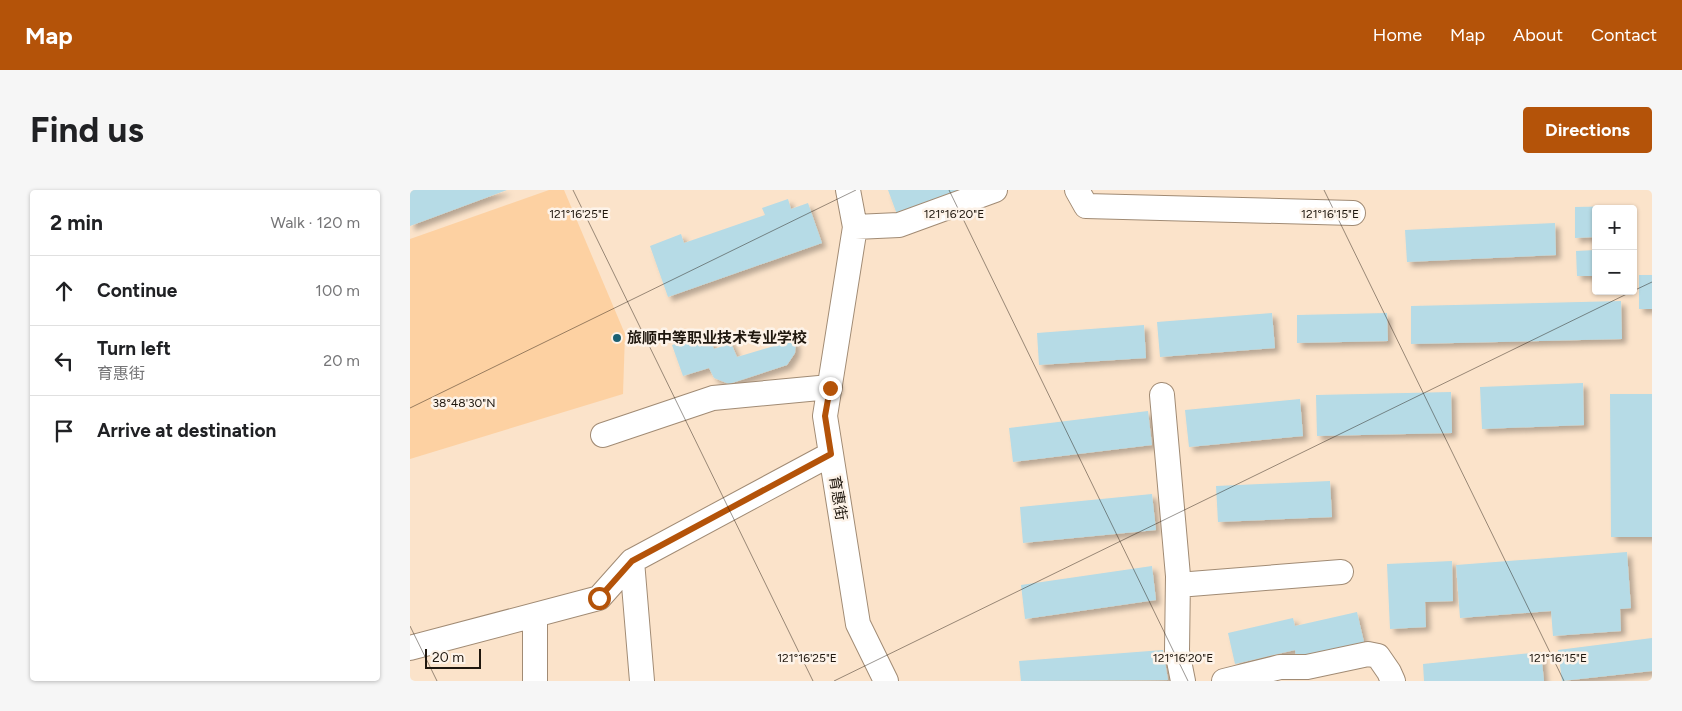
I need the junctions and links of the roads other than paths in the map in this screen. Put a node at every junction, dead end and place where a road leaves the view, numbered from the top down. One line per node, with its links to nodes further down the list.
1 (848, 190): 5 (street, 育惠街)
2 (996, 190): 5 (street)
3 (1077, 190): 4 (street)
4 (1354, 213)
5 (856, 227): 6 (street, 育惠街)
6 (830, 388): 8 (street); 9 (street, 育惠街)
7 (1162, 394): 12 (street)
8 (602, 435)
9 (831, 454): 10 (street); 17 (street, 育惠街)
10 (632, 561): 13 (street); 16 (street)
11 (1341, 572): 12 (street)
12 (1178, 585): 18 (street)
13 (535, 615): 14 (street); 15 (street)
14 (410, 648)
15 (535, 681)
16 (642, 681)
17 (886, 681)
18 (1183, 681)
19 (1224, 681): 20 (street)
20 (1393, 681)

